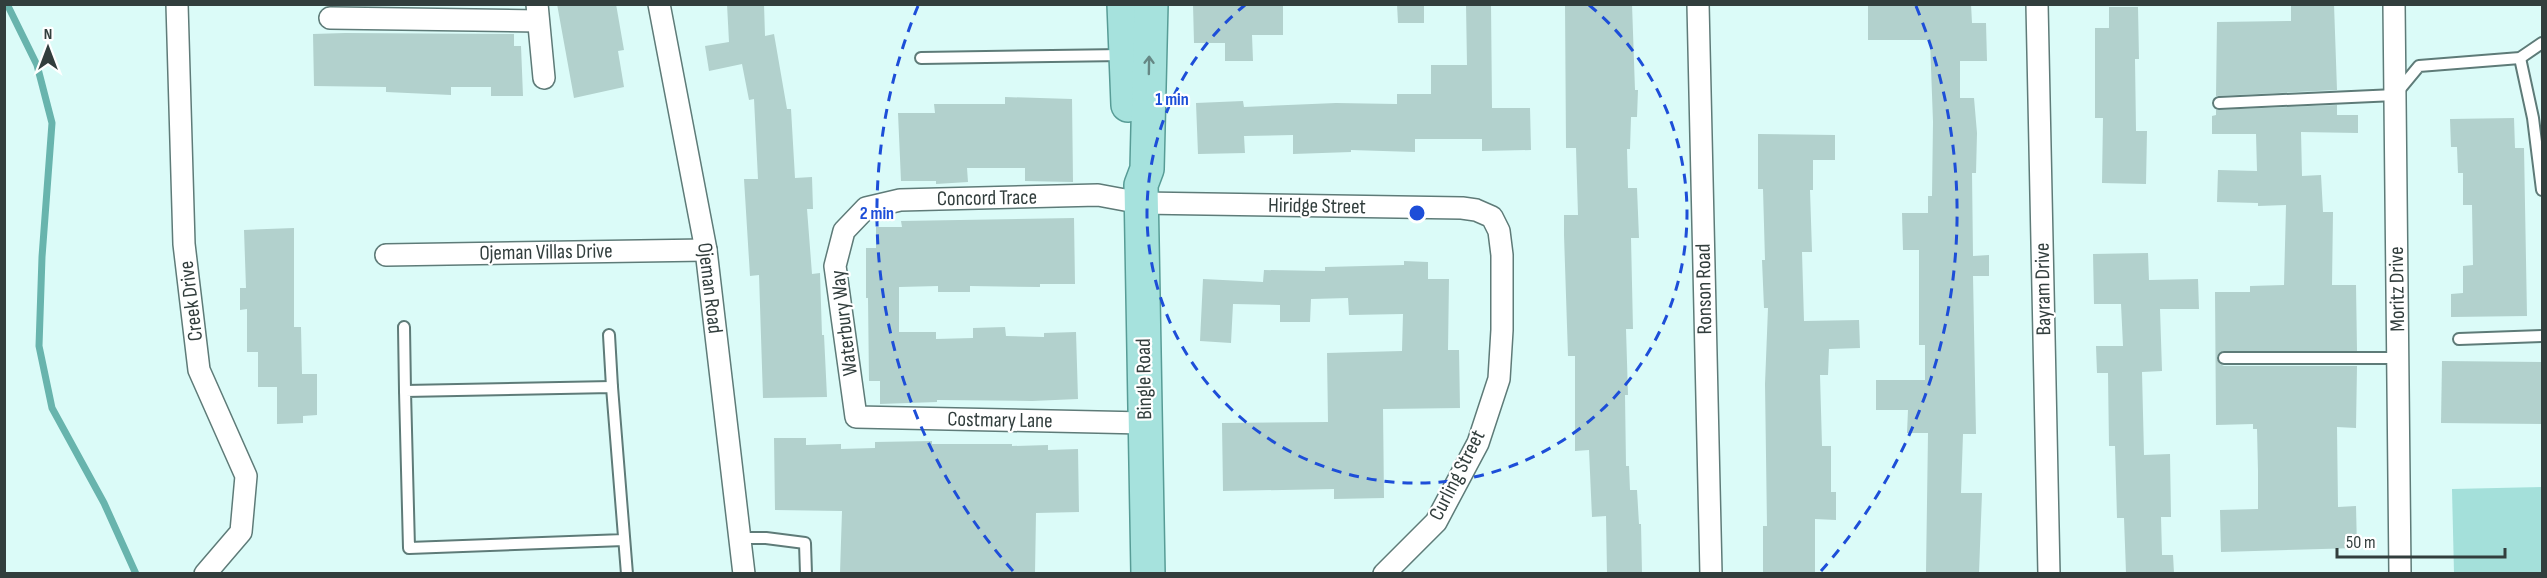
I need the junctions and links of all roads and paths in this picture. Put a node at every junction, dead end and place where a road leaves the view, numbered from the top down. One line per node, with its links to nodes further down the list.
1 (177, 4): 36 (street, Creek Drive)
2 (659, 4): 22 (street, Ojeman Road)
3 (1124, 4): 12 (main road, Bingle Road)
4 (1150, 4): 19 (main road, Bingle Road, one-way to 4)
5 (1698, 4): 42 (street, Ronson Road)
6 (2037, 4): 43 (street, Bayram Drive)
7 (2394, 4): 16 (street, Moritz Drive)
8 (401, 11): 9 (street); 10 (street)
9 (538, 13): 15 (street)
10 (330, 18)
11 (2542, 43): 14 (lane)
12 (1126, 55): 13 (lane); 19 (main road, Bingle Road)
13 (921, 58)
14 (2520, 58): 16 (lane); 18 (lane)
15 (544, 78)
16 (2395, 95): 17 (lane); 29 (street, Moritz Drive)
17 (2219, 103)
18 (2542, 190)
19 (1141, 194): 20 (street, Hiridge Street); 21 (street, Concord Trace); 33 (main road, Bingle Road)
20 (1492, 217): 41 (street, Curling Street)
21 (844, 231): 32 (street, Waterbury Way)
22 (706, 250): 23 (street, Ojeman Villas Drive); 34 (street, Ojeman Road)
23 (386, 255)
24 (404, 327): 31 (lane)
25 (609, 335): 30 (lane)
26 (2542, 336): 27 (lane)
27 (2459, 339)
28 (2224, 358): 29 (lane)
29 (2398, 358): 44 (street, Moritz Drive)
30 (612, 387): 31 (lane); 35 (lane)
31 (405, 391): 35 (lane)
32 (856, 417): 33 (street, Costmary Lane)
33 (1144, 423): 40 (main road, Bingle Road)
34 (740, 538): 38 (street, Ojeman Road); 39 (lane)
35 (624, 540): 37 (lane)
36 (205, 573)
37 (627, 573)
38 (744, 573)
39 (806, 573)
40 (1148, 573)
41 (1384, 573)
42 (1711, 573)
43 (2049, 573)
44 (2400, 573)

